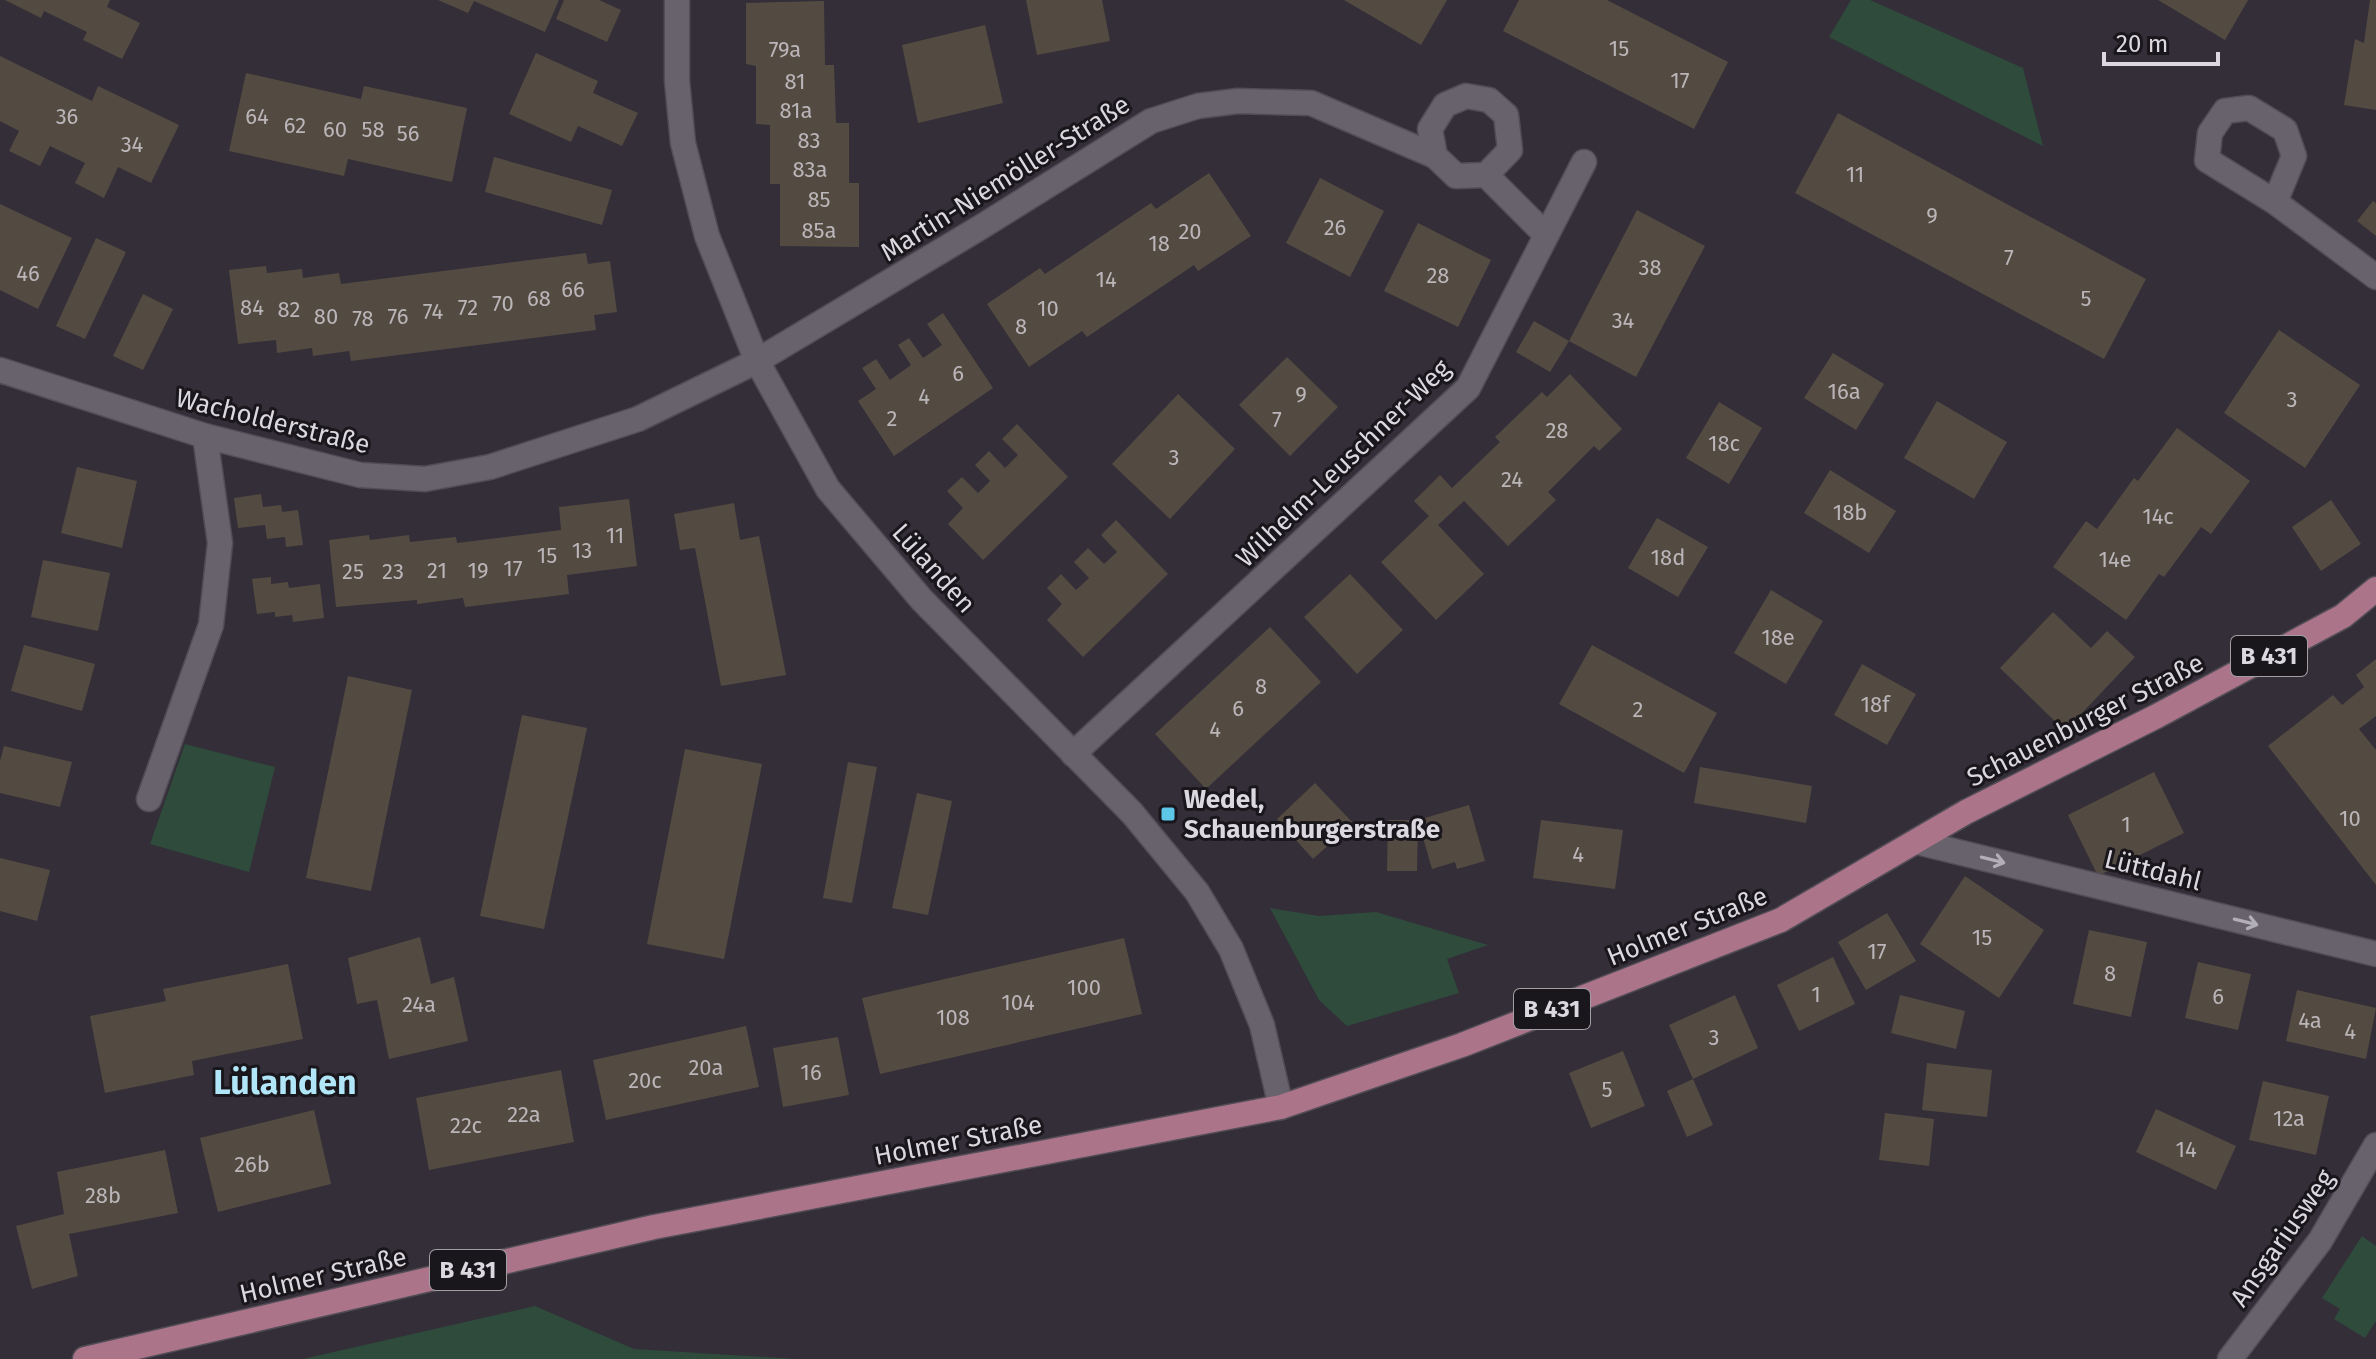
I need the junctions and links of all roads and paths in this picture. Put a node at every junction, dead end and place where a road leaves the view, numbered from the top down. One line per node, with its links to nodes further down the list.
1 (677, 0): 8 (street, Lülanden)
2 (1435, 156): 4 (street, Martin-Niemöller-Straße); 4 (street); 8 (street, Martin-Niemöller-Straße)
3 (1584, 162): 6 (street, Wilhelm-Leuschner-Weg)
4 (1486, 175): 6 (street)
5 (2275, 202): 7 (street)
6 (1546, 235): 12 (street, Wilhelm-Leuschner-Weg)
7 (2376, 277)
8 (757, 361): 10 (street, Wacholderstraße); 12 (street, Lülanden)
9 (0, 370): 10 (street, Wacholderstraße)
10 (205, 436): 13 (street)
11 (2376, 589): 14 (main road, Schauenburger Straße / B 431)
12 (1073, 754): 17 (street, Lülanden)
13 (149, 799)
14 (1917, 842): 15 (main road, Schauenburger Straße / B 431); 16 (street, Lüttdahl, one-way to 16)
15 (1818, 899): 17 (main road, Holmer Straße / B 431)
16 (2376, 954)
17 (1281, 1107): 19 (main road, Holmer Straße / B 431)
18 (2376, 1145): 20 (street, Ansgariusweg)
19 (85, 1359)
20 (2230, 1359)

